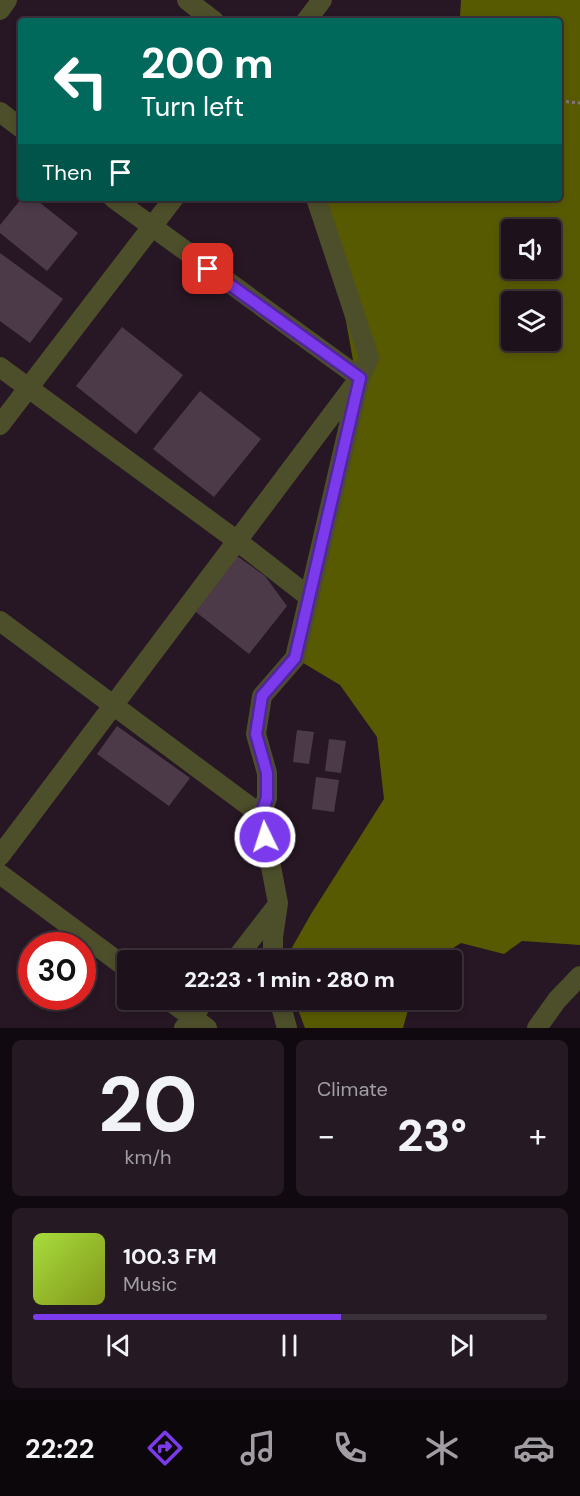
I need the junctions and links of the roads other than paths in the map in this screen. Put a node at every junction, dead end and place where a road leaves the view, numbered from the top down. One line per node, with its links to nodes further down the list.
1 (7, 0): 4 (street)
2 (187, 0): 5 (street)
3 (321, 0): 6 (street)
4 (0, 10)
5 (210, 18)
6 (308, 18)
7 (0, 112): 8 (street)
8 (18, 126)
9 (117, 201): 12 (street)
10 (172, 201): 12 (street)
11 (317, 201): 14 (street)
12 (151, 228): 14 (street); 15 (street)
13 (0, 367): 15 (street)
14 (360, 378): 17 (street); 18 (street)
15 (28, 388): 16 (street); 17 (street)
16 (0, 425)
17 (236, 540): 18 (street); 20 (street)
18 (309, 597): 21 (street)
19 (0, 621): 20 (street)
20 (114, 705): 21 (street); 22 (street)
21 (261, 815): 24 (street)
22 (0, 856)
23 (0, 874): 27 (street)
24 (278, 903): 25 (street); 26 (street)
25 (243, 950)
26 (273, 950)
27 (117, 961)
28 (580, 976): 34 (street)
29 (179, 1010): 32 (street)
30 (201, 1010): 32 (street)
31 (282, 1010): 33 (street)
32 (194, 1024)
33 (287, 1028)
34 (537, 1028)

